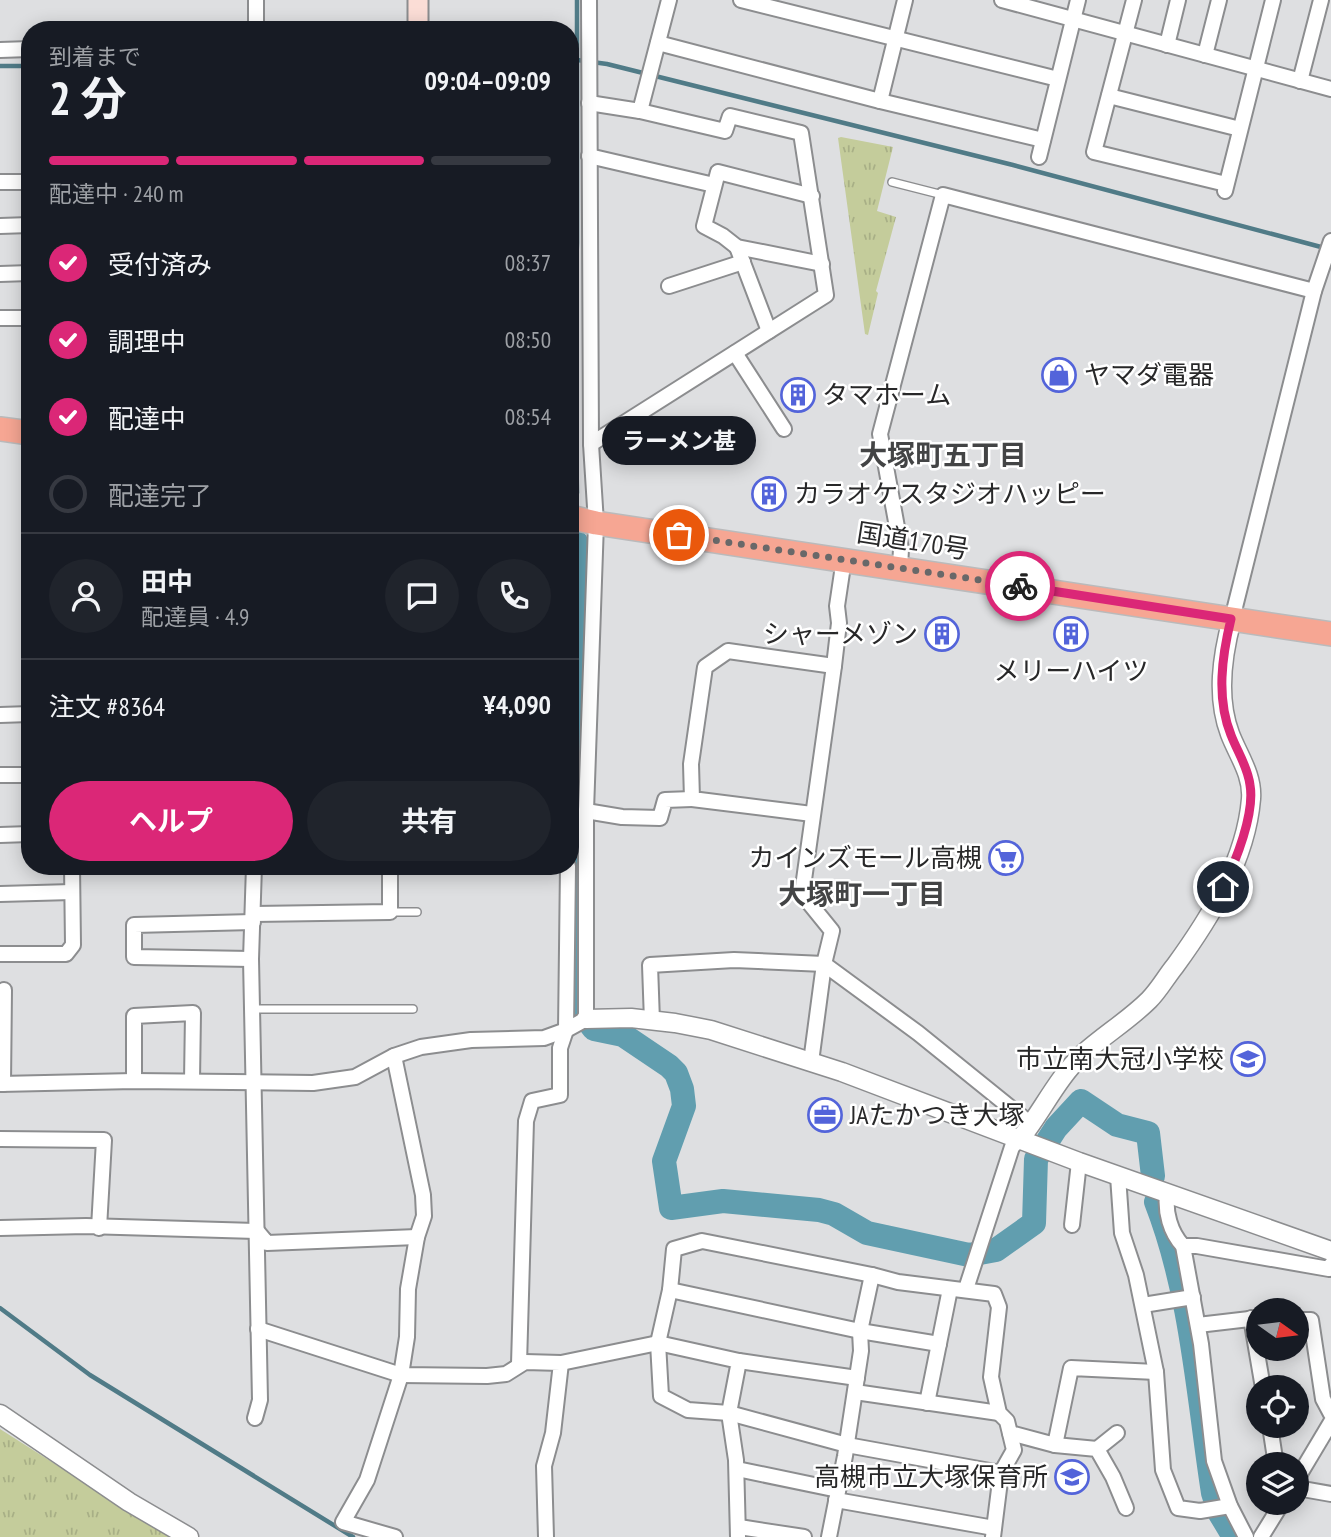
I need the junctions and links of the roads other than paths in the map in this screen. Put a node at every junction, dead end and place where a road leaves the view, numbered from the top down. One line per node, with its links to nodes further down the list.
1 (256, 0): 15 (street)
2 (418, 0): 16 (main road)
3 (589, 0): 30 (street)
4 (669, 0): 19 (street)
5 (741, 0): 18 (street)
6 (905, 0): 18 (street)
7 (1002, 0): 14 (street)
8 (1078, 0): 14 (street)
9 (1134, 0): 17 (street)
10 (1178, 0): 20 (street)
11 (1219, 0): 23 (street)
12 (1273, 0): 24 (street)
13 (1321, 0): 26 (street)
14 (1073, 18): 17 (street); 25 (street)
15 (256, 21)
16 (418, 21)
17 (1126, 33): 20 (street); 28 (street)
18 (895, 39): 25 (street); 29 (street)
19 (658, 43): 29 (street); 31 (street)
20 (1167, 45): 23 (street)
21 (21, 49): 22 (street)
22 (0, 50)
23 (1205, 55): 24 (street)
24 (1254, 69): 26 (street); 32 (street)
25 (1058, 79): 33 (street)
26 (1300, 81): 27 (street)
27 (1331, 89)
28 (1109, 96): 32 (street); 32 (street)
29 (880, 101): 33 (street)
30 (589, 103): 31 (street); 34 (street)
31 (640, 111): 41 (street)
32 (1240, 129)
33 (1043, 140): 35 (street)
34 (589, 156): 39 (street); 59 (street)
35 (1039, 158)
36 (892, 181): 40 (lane)
37 (0, 182): 38 (street)
38 (21, 182)
39 (714, 185): 41 (street); 45 (street)
40 (943, 195): 51 (street); 63 (street)
41 (812, 196): 47 (street)
42 (21, 225): 43 (street)
43 (0, 226)
44 (1331, 241): 51 (street)
45 (737, 247): 46 (street); 47 (street)
46 (743, 261): 50 (street); 54 (street)
47 (822, 264): 54 (street)
48 (21, 273): 49 (street)
49 (0, 274)
50 (669, 286)
51 (1314, 291): 64 (street)
52 (0, 318): 53 (street)
53 (21, 318)
54 (769, 331): 55 (street)
55 (735, 353): 57 (street); 59 (street)
56 (0, 429): 58 (highway)
57 (784, 429)
58 (21, 432)
59 (591, 444): 61 (street)
60 (579, 519): 61 (highway, 国道170号)
61 (596, 523): 62 (highway, 国道170号); 72 (street)
62 (844, 559): 63 (highway, 国道170号); 66 (street)
63 (900, 567): 64 (highway, 国道170号)
64 (1231, 619): 65 (highway, 国道170号); 100 (street)
65 (1331, 634)
66 (834, 666): 71 (street); 73 (street)
67 (21, 714): 68 (street)
68 (0, 715)
69 (0, 775): 70 (street)
70 (21, 775)
71 (692, 799): 72 (street); 73 (street)
72 (586, 811): 91 (street)
73 (812, 814): 87 (street)
74 (21, 834): 75 (street)
75 (0, 835)
76 (72, 875): 80 (street)
77 (254, 875): 84 (street)
78 (390, 875): 82 (street)
79 (568, 875): 93 (street)
80 (72, 892): 81 (street); 85 (street)
81 (0, 894)
82 (390, 912): 83 (lane); 84 (street)
83 (417, 912)
84 (253, 918): 86 (street); 86 (street)
85 (0, 954)
86 (251, 959): 89 (street)
87 (824, 964): 92 (street); 95 (street); 100 (street)
88 (4, 990): 98 (street)
89 (253, 1009): 90 (lane); 99 (street)
90 (413, 1009)
91 (586, 1019): 92 (street); 93 (street)
92 (652, 1021): 95 (street)
93 (566, 1030): 94 (street); 129 (street)
94 (394, 1056): 99 (street); 110 (street)
95 (811, 1062): 102 (street)
96 (192, 1080): 97 (street); 97 (street); 99 (street)
97 (134, 1081): 98 (street)
98 (2, 1084)
99 (254, 1084): 109 (street)
100 (1032, 1125): 102 (street)
101 (0, 1139): 108 (street)
102 (1020, 1139): 103 (street); 116 (street)
103 (1079, 1162): 104 (street); 106 (street)
104 (1118, 1176): 105 (street); 119 (street)
105 (1167, 1194): 111 (street); 112 (street)
106 (1072, 1225)
107 (0, 1228): 108 (street)
108 (99, 1228): 109 (street)
109 (257, 1231): 110 (street); 123 (street)
110 (417, 1237): 131 (street)
111 (1183, 1246): 113 (street); 118 (street)
112 (1331, 1251)
113 (1331, 1265)
114 (872, 1275): 115 (street); 117 (street); 124 (street)
115 (950, 1289): 116 (street); 126 (street)
116 (966, 1289): 135 (street)
117 (670, 1290): 124 (street); 125 (street)
118 (1193, 1297): 119 (street); 122 (street)
119 (1143, 1306): 130 (street)
120 (1246, 1319): 122 (street)
121 (1309, 1320): 137 (street)
122 (1198, 1325): 151 (street)
123 (258, 1329): 131 (street); 138 (street)
124 (860, 1331): 126 (street); 132 (street)
125 (658, 1343): 127 (street); 128 (street); 134 (street)
126 (939, 1344): 133 (street)
127 (739, 1361): 132 (street); 134 (street)
128 (561, 1363): 129 (street); 159 (street)
129 (519, 1364): 131 (street)
130 (1156, 1372): 143 (street); 151 (street)
131 (401, 1376): 158 (street)
132 (856, 1385): 133 (street); 142 (street)
133 (927, 1403): 135 (street)
134 (729, 1413): 142 (street); 146 (street)
135 (999, 1413): 140 (street)
136 (0, 1414): 157 (street)
137 (1331, 1414)
138 (255, 1418)
139 (1331, 1422): 145 (street)
140 (1010, 1433): 143 (street); 147 (street)
141 (1117, 1433): 144 (street)
142 (847, 1445): 147 (street); 150 (street)
143 (1055, 1445): 144 (street)
144 (1097, 1450): 152 (street)
145 (1309, 1459)
146 (737, 1469): 150 (street); 154 (street)
147 (1001, 1473): 155 (street)
148 (1309, 1490): 149 (street)
149 (1331, 1494)
150 (837, 1495): 155 (street); 161 (street)
151 (1230, 1506): 156 (street)
152 (1126, 1508)
153 (1275, 1515): 162 (street)
154 (739, 1532): 160 (street)
155 (993, 1532)
156 (1241, 1535)
157 (189, 1537)
158 (395, 1537)
159 (546, 1537)
160 (804, 1537)
161 (829, 1537)
162 (1261, 1537)

